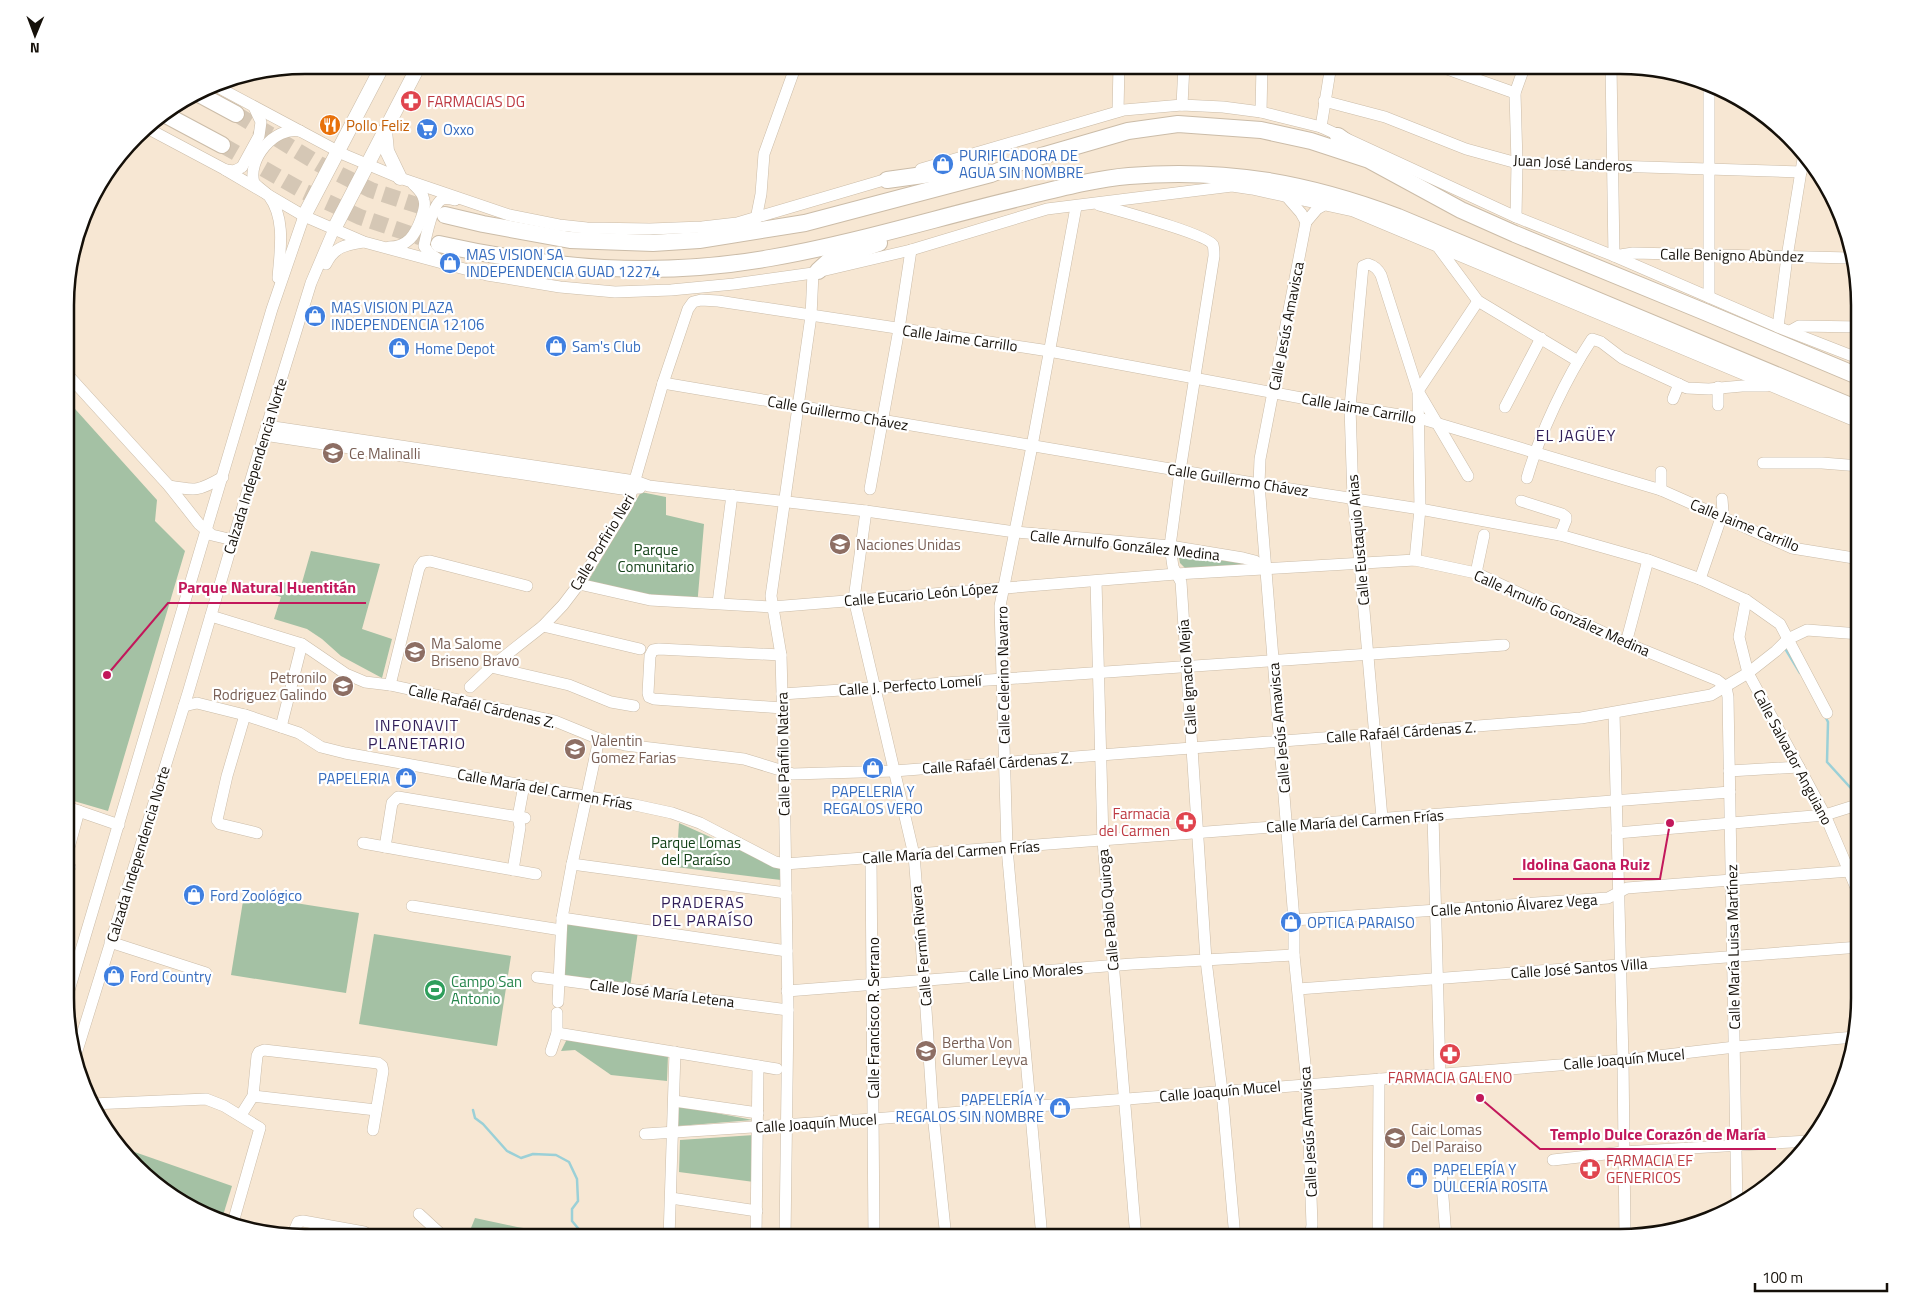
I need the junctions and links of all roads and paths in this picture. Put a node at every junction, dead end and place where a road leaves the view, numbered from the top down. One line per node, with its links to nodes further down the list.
1 (378, 74): 28 (main road, Calzada Independencia Norte)
2 (414, 74): 24 (main road, Calzada Independencia Norte)
3 (793, 74): 51 (street)
4 (1119, 74): 18 (street)
5 (1184, 74): 17 (street)
6 (1262, 74): 19 (street)
7 (1329, 74): 15 (street)
8 (1461, 74): 13 (street)
9 (1522, 74): 13 (street)
10 (1611, 74): 34 (street)
11 (222, 89): 16 (street)
12 (1709, 91): 37 (street)
13 (1515, 94): 31 (street)
14 (205, 97): 20 (highway)
15 (1324, 101): 22 (street); 31 (street, Juan José Landeros)
16 (252, 105): 25 (street); 36 (street)
17 (1182, 105): 18 (street); 19 (street)
18 (1118, 111): 40 (street)
19 (1261, 112): 22 (street)
20 (236, 114)
21 (170, 117): 27 (highway)
22 (1321, 127): 26 (street)
23 (152, 131): 36 (street)
24 (384, 131): 33 (main road, Calzada Independencia Norte); 39 (main road)
25 (304, 132): 28 (street); 41 (street)
26 (1338, 136): 30 (highway); 35 (street)
27 (222, 145)
28 (338, 151): 33 (street); 48 (main road, Calzada Independencia Norte)
29 (1021, 162): 30 (highway); 40 (highway); 47 (highway)
30 (1376, 163): 35 (highway); 79 (highway)
31 (1517, 163): 34 (street, Juan José Landeros); 50 (street)
32 (1802, 163): 38 (street)
33 (367, 164): 39 (street); 53 (main road, Calzada Independencia Norte)
34 (1613, 166): 37 (street, Juan José Landeros); 60 (street)
35 (1404, 167): 50 (street)
36 (224, 169): 41 (street)
37 (1709, 169): 38 (street, Juan José Landeros); 59 (street)
38 (1801, 172): 61 (street)
39 (405, 180): 43 (street); 57 (street)
40 (887, 180): 51 (street)
41 (268, 195): 48 (street); 66 (street)
42 (1287, 197): 44 (street); 45 (street); 52 (street)
43 (471, 202): 51 (street); 63 (street)
44 (1095, 204): 46 (street); 80 (street, Calle Ignacio Mejía)
45 (1324, 205): 52 (street); 56 (street)
46 (1076, 207): 58 (street); 76 (street, Calle Celerino Navarro)
47 (445, 215)
48 (304, 216): 53 (street); 66 (street, Calzada Independencia Norte)
49 (946, 216): 55 (highway); 64 (highway); 93 (highway)
50 (1516, 217): 60 (street)
51 (756, 219)
52 (1306, 222): 87 (street, Calle Jesús Amavisca)
53 (334, 229): 54 (street); 65 (street, Calzada Independencia Norte)
54 (364, 242): 57 (street); 65 (street)
55 (439, 244)
56 (1438, 246): 68 (street); 84 (street)
57 (382, 247): 63 (street)
58 (911, 250): 64 (street); 73 (street)
59 (1710, 255): 60 (street, Calle Benigno Abùndez); 61 (street, Calle Benigno Abùndez); 67 (street)
60 (1614, 256): 67 (street)
61 (1787, 257): 62 (street, Calle Benigno Abùndez); 71 (street)
62 (1846, 258)
63 (449, 265): 64 (street)
64 (815, 272): 70 (street, Calle Pánfilo Natera)
65 (311, 283): 98 (street, Calzada Independencia Norte)
66 (277, 294): 106 (street, Calzada Independencia Norte)
67 (1709, 296): 71 (street)
68 (1478, 301): 75 (street); 86 (street)
69 (692, 302): 70 (street, Calle Jaime Carrillo); 82 (street, Calle Porfirio Neri)
70 (811, 316): 73 (street, Calle Jaime Carrillo); 90 (street, Calle Pánfilo Natera)
71 (1778, 327): 74 (street)
72 (1851, 327): 74 (street)
73 (899, 329): 76 (street, Calle Jaime Carrillo); 96 (street)
74 (1790, 331): 77 (street)
75 (1541, 338): 78 (street); 92 (street)
76 (1048, 351): 80 (street, Calle Jaime Carrillo); 99 (street, Calle Celerino Navarro)
77 (1851, 355)
78 (1578, 361): 83 (street); 100 (street)
79 (1851, 373)
80 (1194, 378): 87 (street, Calle Jaime Carrillo); 103 (street, Calle Ignacio Mejía)
81 (74, 382): 110 (street)
82 (664, 383): 90 (street, Calle Guillermo Chávez); 109 (street, Calle Porfirio Neri)
83 (1679, 384): 85 (street); 88 (street)
84 (1775, 386): 85 (street); 94 (street)
85 (1718, 387): 89 (street)
86 (1418, 391): 91 (street, Calle Eustaquio Arias); 95 (street); 97 (street)
87 (1273, 392): 91 (street, Calle Jaime Carrillo); 108 (street, Calle Jesús Amavisca)
88 (1673, 399)
89 (1718, 405)
90 (799, 406): 96 (street, Calle Guillermo Chávez); 116 (street, Calle Pánfilo Natera)
91 (1350, 407): 95 (street, Calle Jaime Carrillo); 114 (street, Calle Eustaquio Arias)
92 (1506, 407)
93 (1851, 410)
94 (1851, 410)
95 (1419, 418): 97 (street, Calle Jaime Carrillo); 118 (street)
96 (883, 420): 99 (street, Calle Guillermo Chávez); 111 (street)
97 (1436, 422): 100 (street, Calle Jaime Carrillo); 105 (street)
98 (265, 430): 109 (street, Calle Arnulfo González Medina); 125 (street, Calzada Independencia Norte)
99 (1032, 446): 103 (street, Calle Guillermo Chávez); 122 (street, Calle Celerino Navarro)
100 (1534, 452): 107 (street); 112 (street, Calle Jaime Carrillo)
101 (1763, 463): 102 (street)
102 (1851, 465)
103 (1180, 471): 108 (street, Calle Guillermo Chávez); 126 (street, Calle Ignacio Mejía)
104 (1661, 472): 112 (street)
105 (1468, 476)
106 (223, 477): 110 (street); 121 (street, Calzada Independencia Norte)
107 (1527, 478)
108 (1259, 484): 114 (street, Calle Guillermo Chávez); 131 (street, Calle Jesús Amavisca)
109 (634, 485): 113 (street, Calle Arnulfo González Medina); 136 (street, Calle Porfirio Neri)
110 (169, 486): 121 (street)
111 (870, 489)
112 (1662, 490): 120 (street, Calle Jaime Carrillo)
113 (732, 495): 116 (street, Calle Arnulfo González Medina); 141 (street)
114 (1352, 498): 118 (street, Calle Guillermo Chávez); 130 (street, Calle Eustaquio Arias)
115 (1722, 499): 120 (street)
116 (785, 500): 119 (street, Calle Arnulfo González Medina); 142 (street, Calle Pánfilo Natera)
117 (1521, 501): 123 (street)
118 (1420, 509): 123 (street, Calle Guillermo Chávez); 128 (street)
119 (866, 511): 122 (street, Calle Arnulfo González Medina); 139 (street, Calle Fermín Rivera)
120 (1721, 517): 127 (street, Calle Jaime Carrillo); 134 (street)
121 (206, 532): 125 (street); 195 (street, Calzada Independencia Norte)
122 (1015, 532): 126 (street, Calle Arnulfo González Medina); 138 (street, Calle Celerino Navarro)
123 (1560, 535): 129 (street, Calle Guillermo Chávez)
124 (1484, 536): 132 (street)
125 (232, 540): 143 (street, Calzada Independencia Norte)
126 (1170, 546): 131 (street, Calle Arnulfo González Medina); 133 (street, Calle Ignacio Mejía)
127 (1851, 558)
128 (1415, 560): 130 (street, Calle Arnulfo González Medina); 132 (street, Calle Arnulfo González Medina)
129 (1648, 560): 134 (street, Calle Guillermo Chávez); 147 (street)
130 (1360, 564): 131 (street, Calle Arnulfo González Medina); 151 (street, Calle Eustaquio Arias)
131 (1266, 568): 133 (street, Calle Eucario León López); 153 (street, Calle Jesús Amavisca)
132 (1476, 573): 147 (street, Calle Arnulfo González Medina)
133 (1176, 574): 135 (street, Calle Eucario León López); 155 (street, Calle Ignacio Mejía)
134 (1700, 579): 140 (street, Calle Guillermo Chávez)
135 (1096, 581): 138 (street, Calle Eucario León López); 156 (street, Calle Pablo Quiroga)
136 (579, 584): 141 (street, Calle Eucario León López); 144 (street, Calle Porfirio Neri)
137 (527, 586): 159 (street)
138 (1003, 588): 139 (street, Calle Eucario León López); 158 (street, Calle Celerino Navarro)
139 (854, 599): 142 (street, Calle Eucario León López); 161 (street, Calle Fermín Rivera)
140 (1746, 600): 146 (street, Calle Guillermo Chávez); 157 (street)
141 (718, 603): 142 (street, Calle Eucario León López)
142 (772, 607): 152 (street, Calle Pánfilo Natera)
143 (211, 616): 148 (street, Calle Rafaél Cárdenas Z.); 163 (street, Calzada Independencia Norte)
144 (543, 626): 150 (street); 154 (street, Calle Porfirio Neri)
145 (1851, 633): 146 (street)
146 (1788, 639): 157 (street, Calle Rafaél Cárdenas Z.); 170 (street, Calle Guillermo Chávez)
147 (1626, 643): 162 (street, Calle Arnulfo González Medina)
148 (302, 644): 159 (street, Calle Rafaél Cárdenas Z.); 172 (street)
149 (1504, 645): 151 (street, Calle J. Perfecto Lomelí)
150 (640, 649)
151 (1368, 654): 153 (street, Calle J. Perfecto Lomelí); 173 (street, Calle Eustaquio Arias)
152 (781, 655): 164 (street, Calle Pánfilo Natera); 168 (street)
153 (1273, 661): 155 (street, Calle J. Perfecto Lomelí); 175 (street, Calle Jesús Amavisca)
154 (491, 667): 160 (street, Calle Porfirio Neri); 167 (street)
155 (1187, 667): 156 (street, Calle J. Perfecto Lomelí); 176 (street, Calle Ignacio Mejía)
156 (1098, 673): 158 (street, Calle J. Perfecto Lomelí); 177 (street, Calle Pablo Quiroga)
157 (1748, 673): 162 (street, Calle Rafaél Cárdenas Z.); 179 (street, Calle Salvador Anguiano)
158 (1002, 679): 161 (street, Calle J. Perfecto Lomelí); 178 (street, Calle Celerino Navarro)
159 (390, 686): 174 (street, Calle Rafaél Cárdenas Z.)
160 (470, 687)
161 (874, 687): 164 (street, Calle J. Perfecto Lomelí); 181 (street, Calle Fermín Rivera)
162 (1726, 687): 169 (street, Calle Rafaél Cárdenas Z.); 182 (street, Calle María Luisa Martínez)
163 (188, 693): 165 (street); 166 (street, Calzada Independencia Norte)
164 (782, 694): 168 (street, Calle Pánfilo Natera)
165 (197, 703): 166 (street, Calle María del Carmen Frías); 171 (street, Calle María del Carmen Frías)
166 (184, 706): 219 (street, Calzada Independencia Norte)
167 (634, 706)
168 (782, 708): 180 (street, Calle Pánfilo Natera)
169 (1614, 713): 173 (street, Calle Rafaél Cárdenas Z.); 186 (street)
170 (1827, 713)
171 (246, 715): 172 (street, Calle María del Carmen Frías); 198 (street)
172 (281, 727): 183 (street, Calle María del Carmen Frías)
173 (1375, 734): 175 (street, Calle Rafaél Cárdenas Z.); 192 (street, Calle Eustaquio Arias)
174 (598, 740): 180 (street, Calle Rafaél Cárdenas Z.); 185 (street)
175 (1280, 741): 176 (street, Calle Rafaél Cárdenas Z.); 196 (street, Calle Jesús Amavisca)
176 (1192, 748): 177 (street, Calle Rafaél Cárdenas Z.); 199 (street, Calle Ignacio Mejía)
177 (1101, 755): 178 (street, Calle Rafaél Cárdenas Z.); 201 (street, Calle Pablo Quiroga)
178 (1005, 762): 181 (street, Calle Rafaél Cárdenas Z.); 204 (street, Calle Celerino Navarro)
179 (1799, 767): 182 (street); 191 (street, Calle Salvador Anguiano)
180 (784, 771): 181 (street, Calle Rafaél Cárdenas Z.); 208 (street, Calle Pánfilo Natera)
181 (894, 771): 205 (street, Calle Fermín Rivera)
182 (1729, 771): 184 (street, Calle María Luisa Martínez)
183 (527, 786): 185 (street, Calle María del Carmen Frías); 193 (street)
184 (1730, 792): 186 (street, Calle María del Carmen Frías); 194 (street, Calle María Luisa Martínez)
185 (587, 796): 207 (street); 208 (street, Calle María del Carmen Frías)
186 (1616, 801): 190 (street, Calle María del Carmen Frías); 200 (street)
187 (1851, 807): 191 (street)
188 (74, 809): 189 (street)
189 (79, 811): 195 (street); 197 (street)
190 (1433, 815): 192 (street, Calle María del Carmen Frías); 216 (street)
191 (1826, 815): 194 (street); 210 (street, Calle Salvador Anguiano)
192 (1382, 818): 196 (street, Calle María del Carmen Frías)
193 (521, 821): 203 (street); 209 (street)
194 (1730, 823): 200 (street); 212 (street, Calle María Luisa Martínez)
195 (119, 825): 229 (street, Calzada Independencia Norte)
196 (1286, 826): 199 (street, Calle María del Carmen Frías); 217 (street, Calle Jesús Amavisca)
197 (74, 829)
198 (257, 833)
199 (1198, 833): 201 (street, Calle María del Carmen Frías); 224 (street, Calle Ignacio Mejía)
200 (1617, 833): 214 (street)
201 (1103, 841): 204 (street, Calle María del Carmen Frías); 226 (street, Calle Pablo Quiroga)
202 (363, 843): 203 (street)
203 (385, 847): 209 (street)
204 (1007, 848): 205 (street, Calle María del Carmen Frías); 228 (street, Calle Celerino Navarro)
205 (914, 855): 206 (street, Calle María del Carmen Frías); 233 (street, Calle Fermín Rivera)
206 (871, 858): 208 (street, Calle María del Carmen Frías); 234 (street, Calle Francisco R. Serrano)
207 (572, 864): 213 (street); 218 (street)
208 (785, 864): 213 (street, Calle Pánfilo Natera)
209 (513, 870): 211 (street)
210 (1850, 871): 212 (street, Calle Antonio Álvarez Vega)
211 (536, 874)
212 (1732, 879): 214 (street, Calle Antonio Álvarez Vega); 223 (street, Calle María Luisa Martínez)
213 (786, 893): 221 (street, Calle Pánfilo Natera)
214 (1618, 893): 216 (street, Calle Antonio Álvarez Vega); 225 (street)
215 (412, 906): 218 (street)
216 (1436, 910): 217 (street, Calle Antonio Álvarez Vega); 231 (street)
217 (1294, 920): 222 (street, Calle Jesús Amavisca)
218 (562, 924): 221 (street); 232 (street)
219 (110, 942): 227 (street); 240 (street, Calzada Independencia Norte)
220 (1851, 948): 223 (street, Calle José Santos Villa)
221 (787, 952): 236 (street, Calle Pánfilo Natera)
222 (1294, 955): 224 (street, Calle Lino Morales); 235 (street, Calle Jesús Amavisca)
223 (1733, 957): 225 (street, Calle José Santos Villa); 241 (street, Calle María Luisa Martínez)
224 (1206, 960): 226 (street, Calle Lino Morales); 250 (street, Calle Ignacio Mejía)
225 (1620, 965): 231 (street, Calle José Santos Villa); 244 (street)
226 (1113, 966): 228 (street, Calle Lino Morales); 252 (street, Calle Pablo Quiroga)
227 (206, 973)
228 (1018, 973): 233 (street, Calle Lino Morales); 255 (street, Calle Celerino Navarro)
229 (74, 974)
230 (537, 977): 232 (street, Calle José María Letena)
231 (1438, 978): 235 (street, Calle José Santos Villa); 247 (street)
232 (559, 980): 237 (street, Calle José María Letena); 238 (street)
233 (924, 980): 234 (street, Calle Lino Morales); 258 (street, Calle Fermín Rivera)
234 (872, 984): 236 (street, Calle Lino Morales); 260 (street, Calle Francisco R. Serrano)
235 (1298, 989): 249 (street, Calle Jesús Amavisca)
236 (787, 991): 237 (street, Calle Pánfilo Natera)
237 (788, 1010): 261 (street, Calle Pánfilo Natera)
238 (557, 1033): 242 (street); 243 (street)
239 (1848, 1038): 241 (street, Calle Joaquín Mucel)
240 (79, 1045)
241 (1735, 1047): 244 (street, Calle Joaquín Mucel); 267 (street, Calle María Luisa Martínez)
242 (551, 1051)
243 (675, 1052): 245 (street); 253 (street)
244 (1623, 1060): 247 (street, Calle Joaquín Mucel); 268 (street)
245 (758, 1066): 246 (street); 257 (street)
246 (777, 1069)
247 (1440, 1074): 248 (street, Calle Joaquín Mucel)
248 (1379, 1079): 249 (street, Calle Joaquín Mucel); 288 (street)
249 (1307, 1084): 250 (street, Calle Joaquín Mucel); 287 (street, Calle Jesús Amavisca)
250 (1222, 1091): 252 (street, Calle Joaquín Mucel); 286 (street, Calle Ignacio Mejía)
251 (253, 1096): 256 (street); 256 (street); 259 (street)
252 (1124, 1099): 255 (street, Calle Joaquín Mucel); 285 (street, Calle Pablo Quiroga)
253 (674, 1101): 257 (street); 264 (street)
254 (100, 1104): 259 (street)
255 (1030, 1106): 258 (street, Calle Joaquín Mucel); 284 (street, Calle Celerino Navarro)
256 (376, 1110): 263 (street)
257 (758, 1114): 262 (street)
258 (933, 1114): 260 (street, Calle Joaquín Mucel); 283 (street, Calle Fermín Rivera)
259 (241, 1115): 275 (street)
260 (873, 1119): 261 (street, Calle Joaquín Mucel); 282 (street, Calle Francisco R. Serrano)
261 (787, 1125): 262 (street, Calle Joaquín Mucel); 281 (street, Calle Pánfilo Natera)
262 (758, 1127): 264 (street, Calle Joaquín Mucel); 273 (street)
263 (373, 1130)
264 (673, 1133): 265 (street, Calle Joaquín Mucel); 272 (street)
265 (645, 1134)
266 (1801, 1142): 267 (street)
267 (1736, 1146): 268 (street); 271 (street, Calle María Luisa Martínez)
268 (1623, 1152): 269 (street); 290 (street)
269 (1552, 1160)
270 (1441, 1170): 289 (street)
271 (1737, 1197)
272 (671, 1198): 273 (street); 279 (street)
273 (757, 1211): 280 (street)
274 (419, 1214): 278 (street)
275 (234, 1218)
276 (295, 1229): 277 (street)
277 (346, 1229)
278 (428, 1229)
279 (669, 1229)
280 (756, 1229)
281 (784, 1229)
282 (874, 1229)
283 (945, 1229)
284 (1041, 1229)
285 (1135, 1229)
286 (1234, 1229)
287 (1311, 1229)
288 (1378, 1229)
289 (1445, 1229)
290 (1625, 1229)

